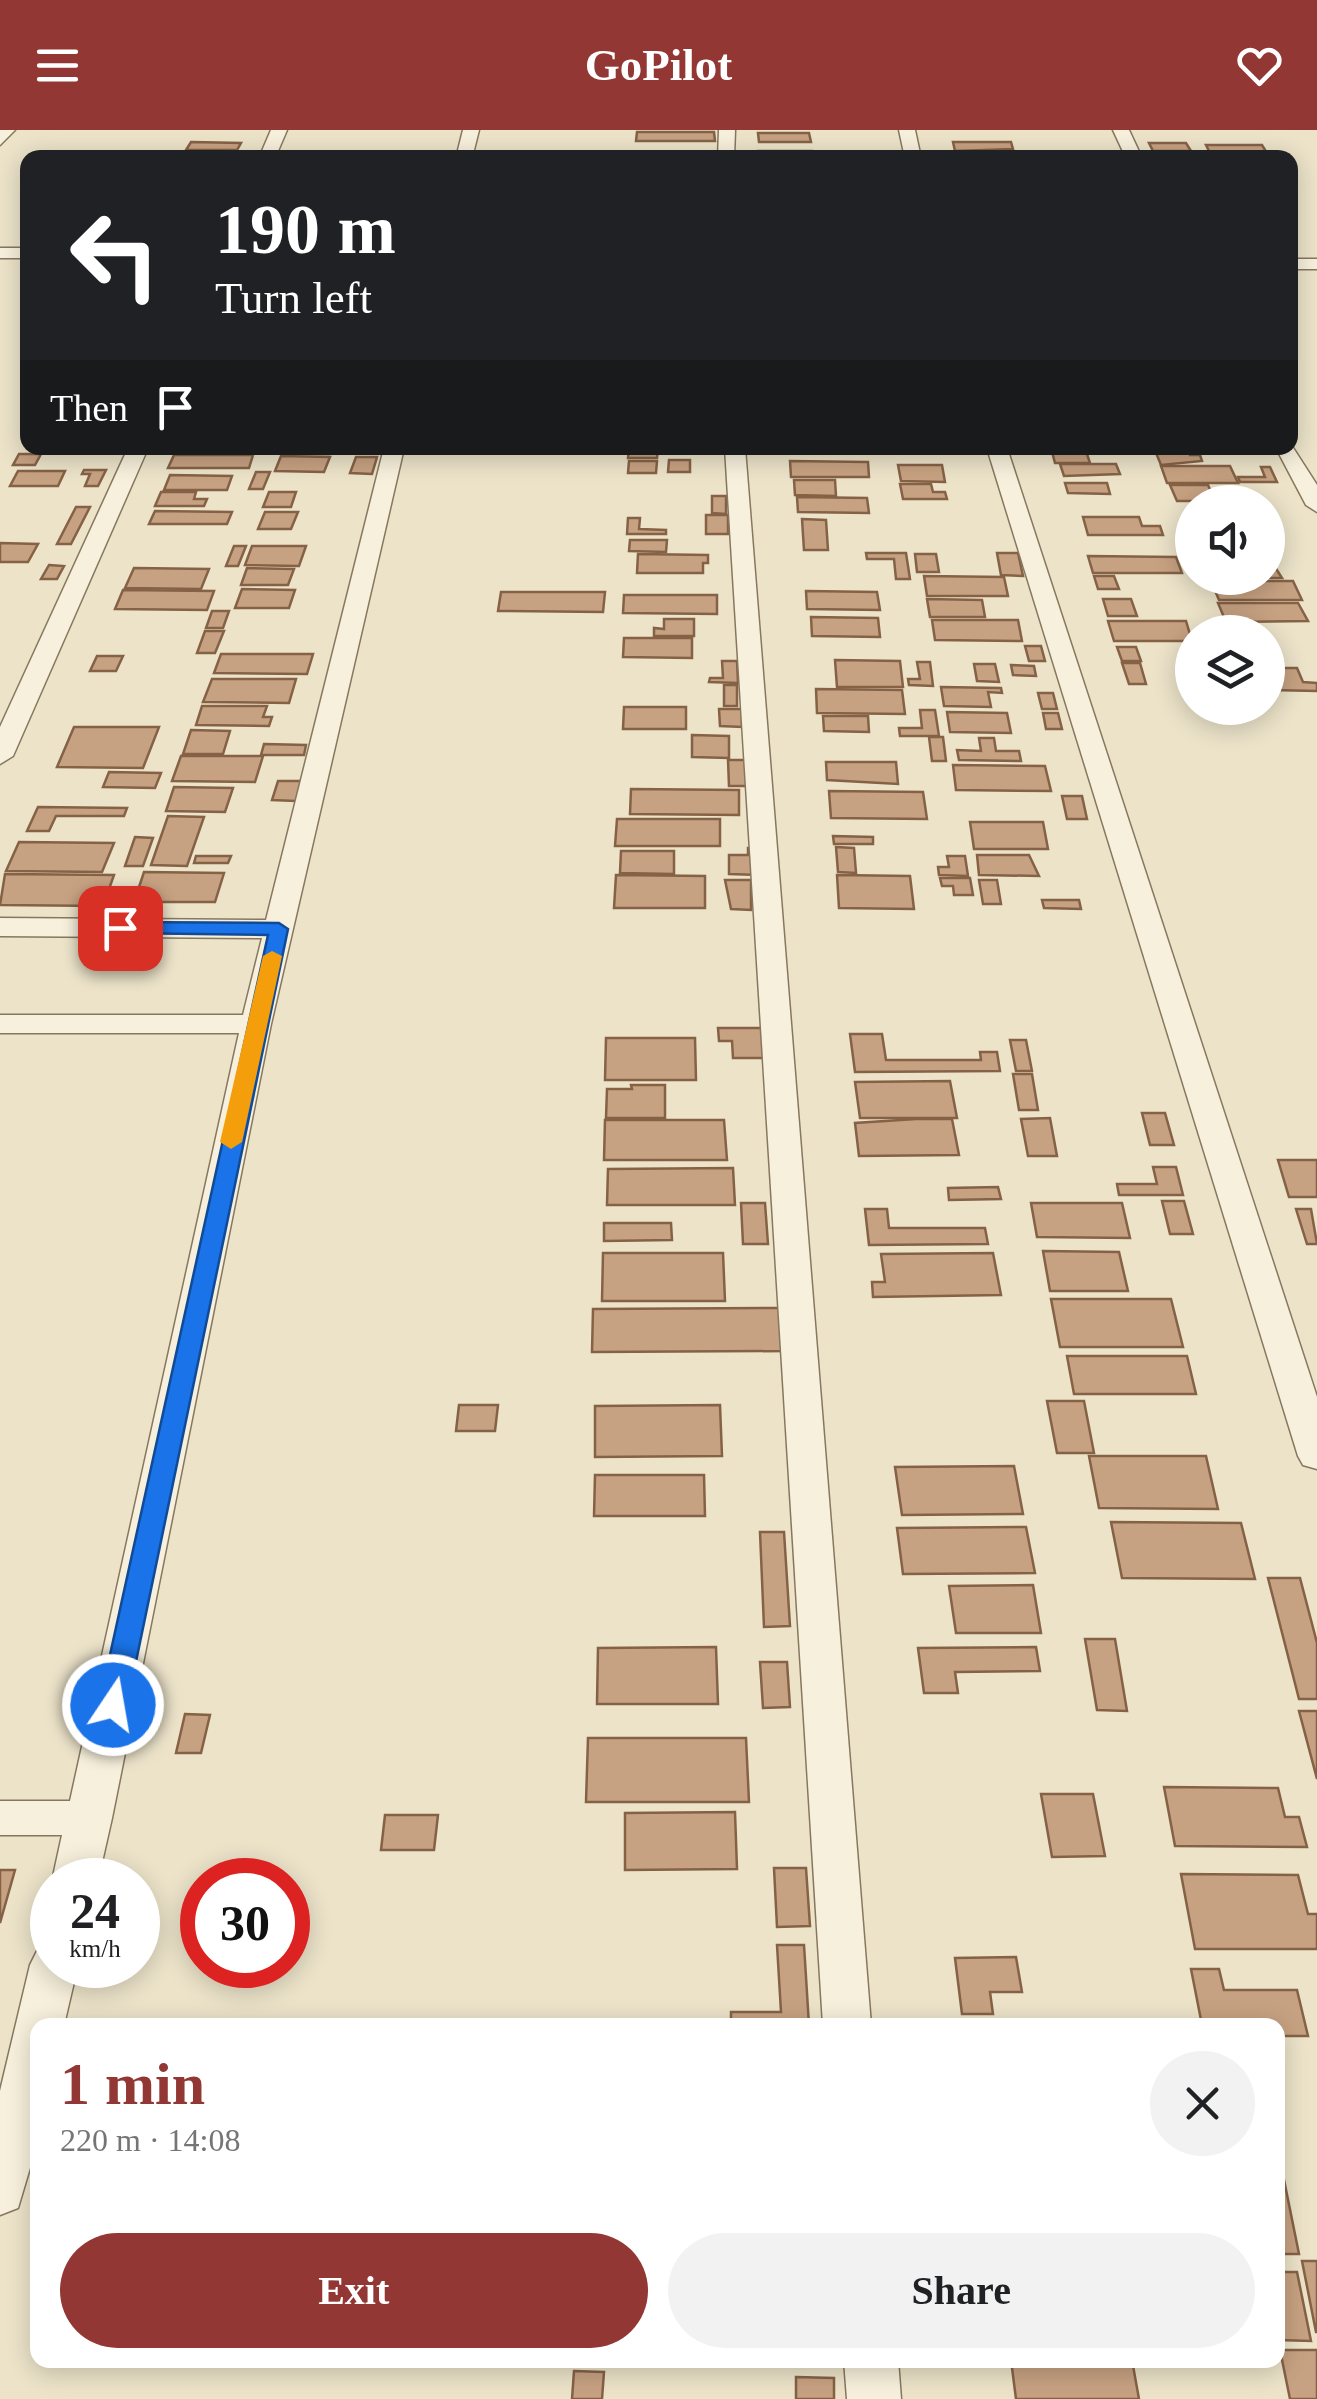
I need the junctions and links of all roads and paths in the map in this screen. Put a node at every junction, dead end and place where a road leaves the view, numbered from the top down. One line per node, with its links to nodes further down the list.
1 (7, 130): 2 (street)
2 (0, 140)
3 (135, 455): 9 (street)
4 (392, 455): 11 (street)
5 (735, 455): 20 (street)
6 (999, 455): 14 (street)
7 (1290, 455): 8 (street)
8 (1317, 505)
9 (0, 756)
10 (0, 927): 11 (street)
11 (279, 929): 13 (street)
12 (0, 1024): 13 (street)
13 (256, 1024): 16 (street)
14 (1317, 1456)
15 (0, 1818): 16 (street)
16 (90, 1818): 17 (street)
17 (80, 1858)
18 (49, 1988): 19 (street)
19 (42, 2018)
20 (847, 2018)
21 (30, 2069): 22 (street)
22 (0, 2192)
23 (872, 2368): 24 (street)
24 (874, 2399)

